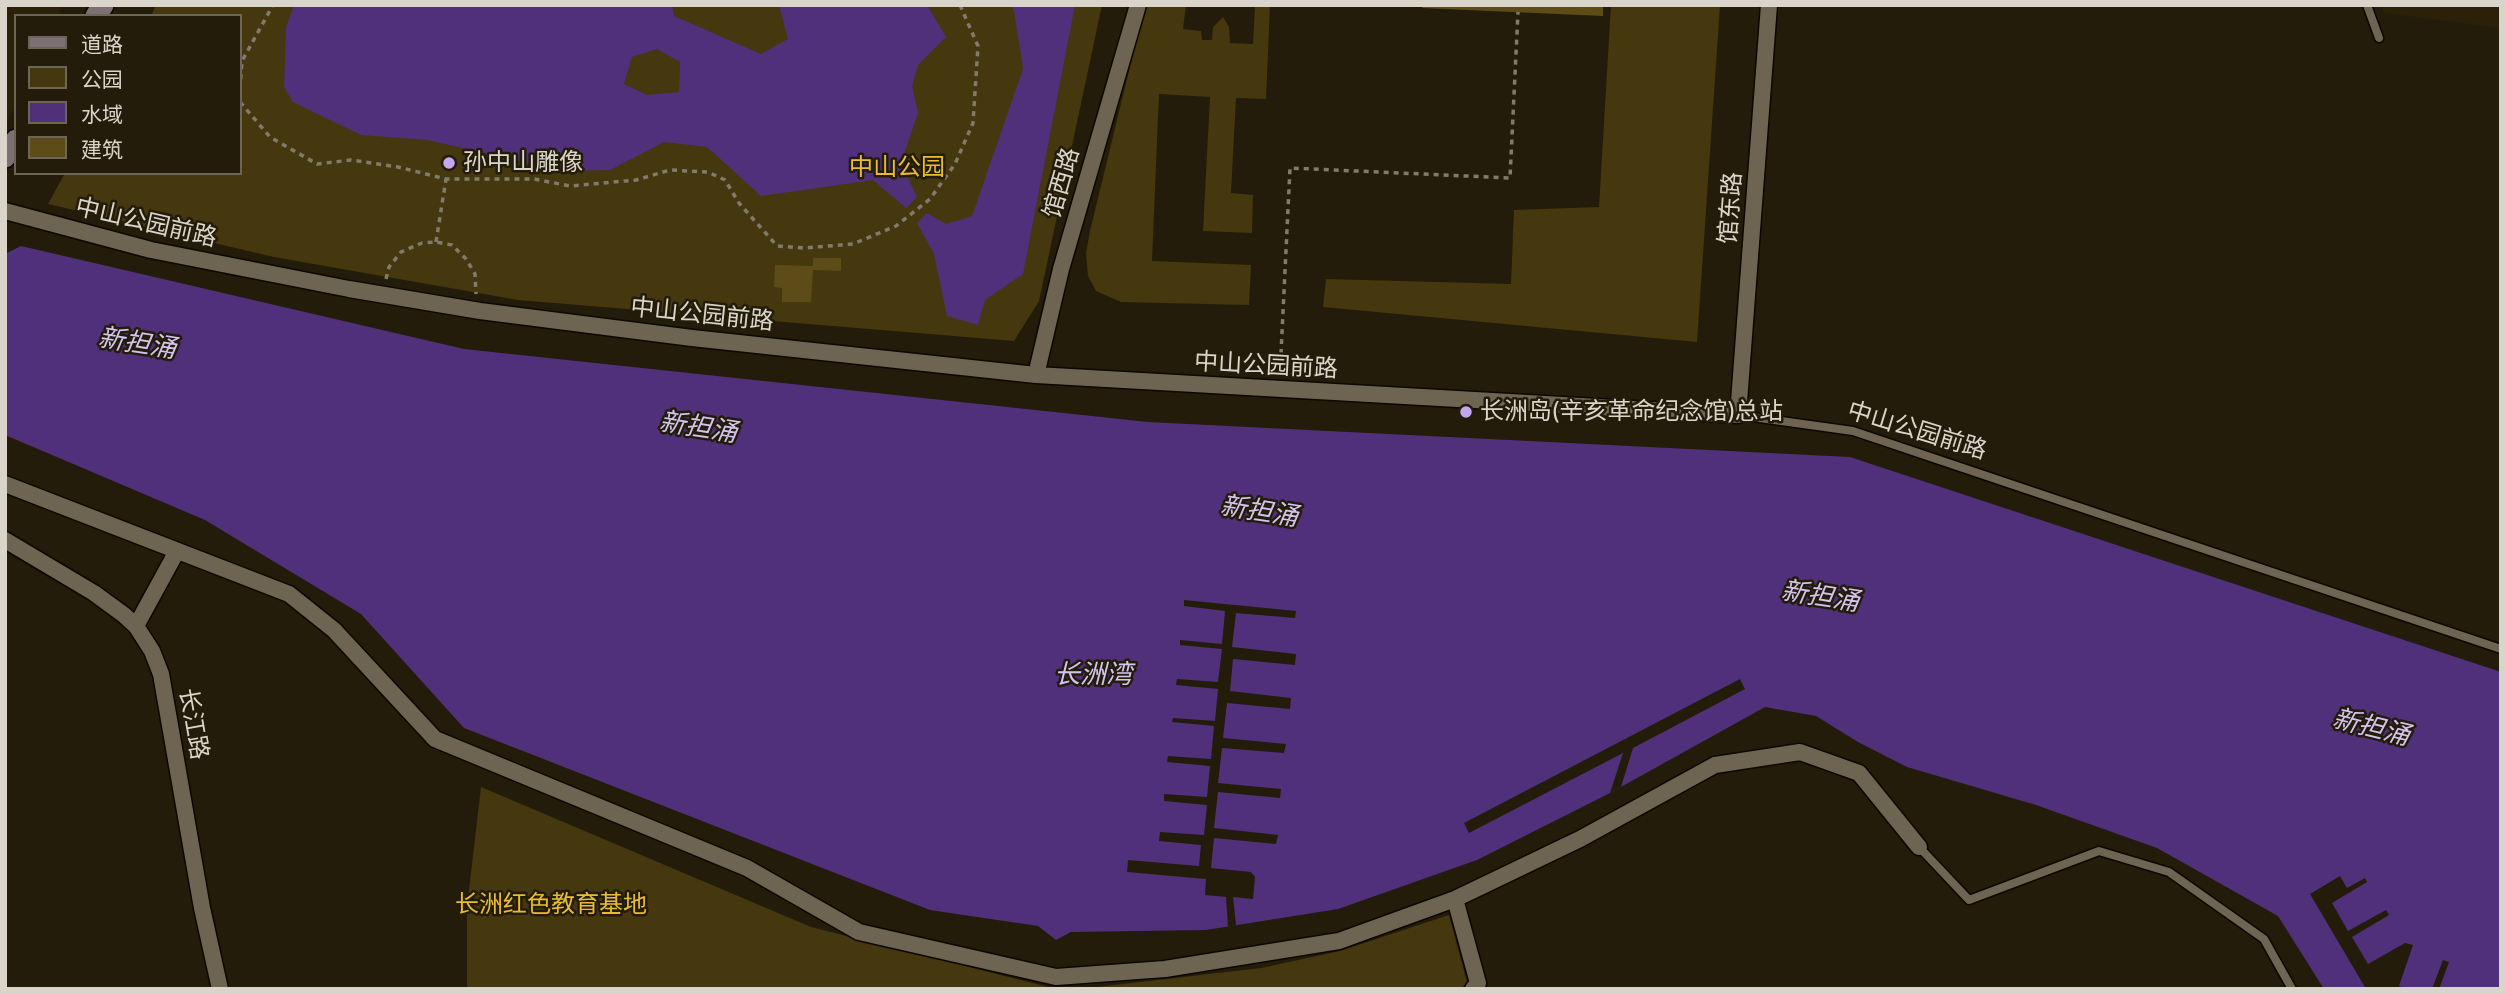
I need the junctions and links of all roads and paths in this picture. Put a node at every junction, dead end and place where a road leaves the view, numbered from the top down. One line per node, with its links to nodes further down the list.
1 (273, 5): 8 (path)
2 (960, 5): 10 (path)
3 (1138, 5): 15 (street, 馆西路)
4 (1769, 5): 17 (street, 馆东路)
5 (2367, 5): 7 (lane)
6 (1518, 12): 16 (path)
7 (2379, 38)
8 (242, 61)
9 (242, 104): 10 (path)
10 (446, 179): 12 (path)
11 (5, 211): 13 (street, 中山公园前路)
12 (436, 242): 13 (path); 14 (path)
13 (382, 294): 14 (street, 中山公园前路)
14 (474, 310): 15 (street, 中山公园前路)
15 (1036, 375): 16 (street, 中山公园前路)
16 (1279, 390): 17 (street, 中山公园前路)
17 (1738, 415): 22 (lane, 中山公园前路)
18 (5, 484): 20 (street)
19 (5, 540): 21 (street, 长江路)
20 (177, 551): 21 (street); 24 (street)
21 (136, 626): 26 (street, 长江路)
22 (2501, 649)
23 (1919, 847): 24 (street); 27 (lane)
24 (1455, 899): 25 (street)
25 (1476, 986)
26 (220, 989)
27 (2292, 989)

